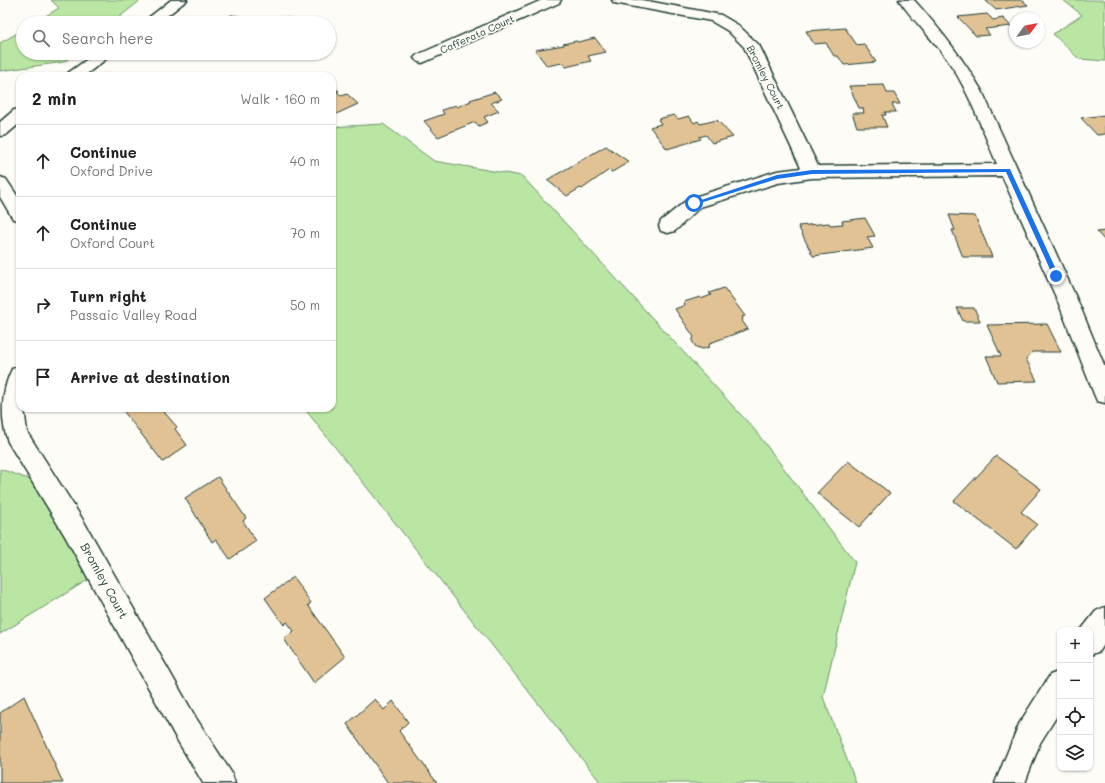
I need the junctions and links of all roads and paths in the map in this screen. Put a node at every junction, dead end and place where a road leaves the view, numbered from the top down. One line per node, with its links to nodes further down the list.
1 (180, 0): 5 (street)
2 (554, 0): 6 (street, Cafferata Court)
3 (619, 0): 12 (street, Bromley Court)
4 (906, 0): 11 (street)
5 (158, 16)
6 (422, 58)
7 (96, 60): 8 (street)
8 (80, 72)
9 (16, 117): 10 (street)
10 (0, 131)
11 (1008, 170): 12 (street); 17 (street)
12 (812, 172): 15 (street)
13 (0, 183): 14 (street)
14 (16, 208)
15 (668, 226)
16 (16, 393): 21 (street, Bromley Court)
17 (1105, 394)
18 (1105, 620): 19 (street)
19 (1093, 638)
20 (1057, 689): 22 (street)
21 (220, 783)
22 (1010, 783)

